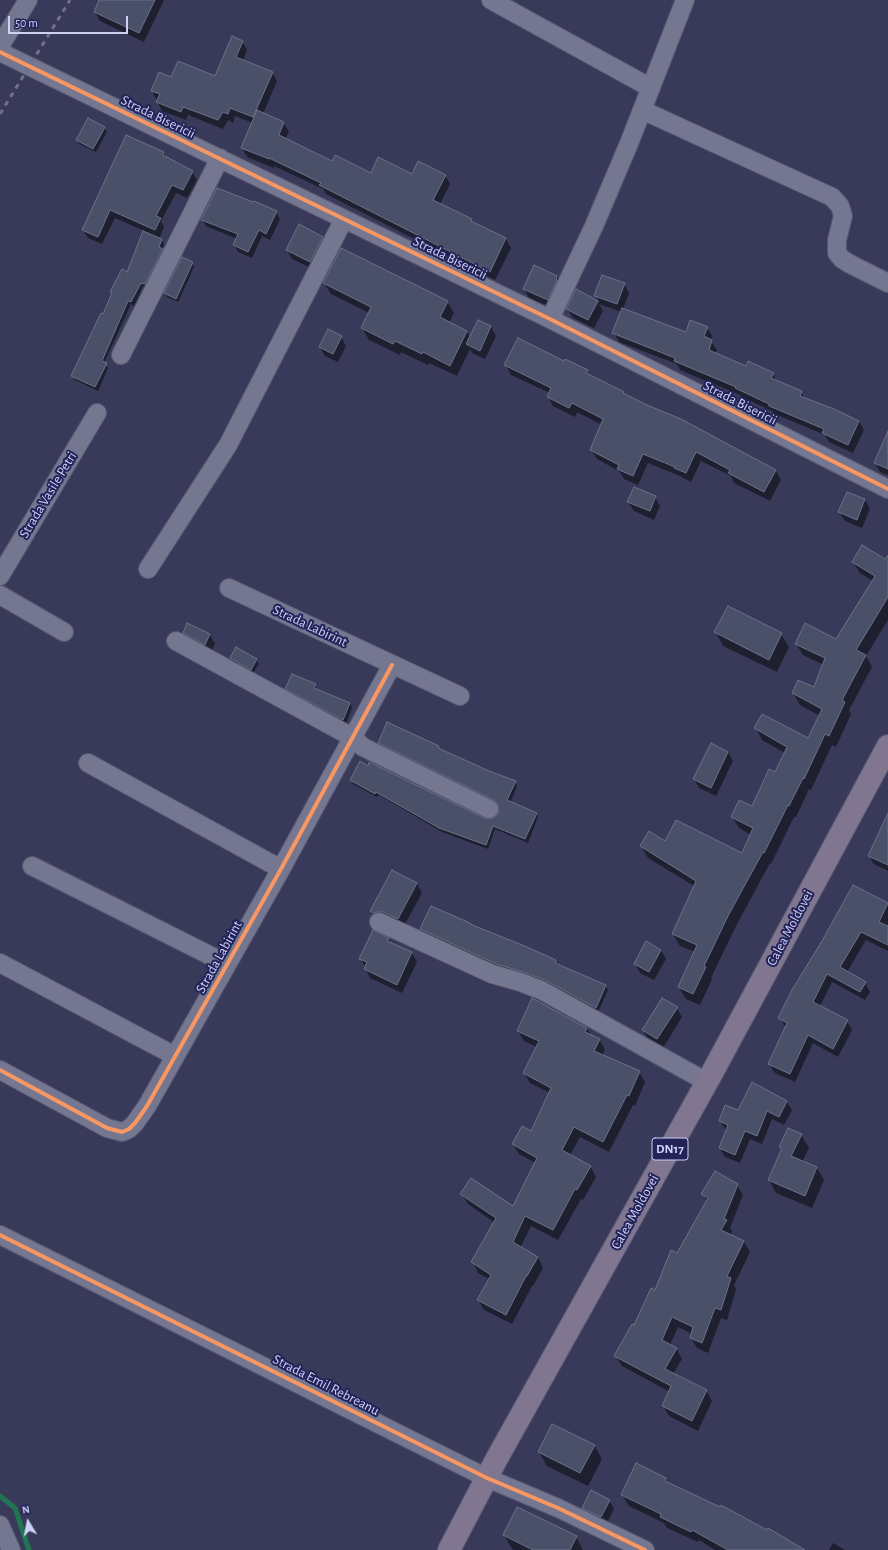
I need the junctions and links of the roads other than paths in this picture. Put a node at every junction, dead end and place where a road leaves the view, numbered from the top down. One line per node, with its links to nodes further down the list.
1 (28, 0): 4 (street)
2 (491, 0): 6 (street)
3 (685, 0): 6 (street)
4 (0, 46)
5 (0, 52): 8 (street, Strada Bisericii)
6 (651, 88): 7 (street)
7 (642, 110): 10 (street); 11 (street)
8 (220, 158): 9 (street, Strada Bisericii); 12 (street)
9 (344, 219): 11 (street, Strada Bisericii); 15 (street)
10 (888, 283)
11 (550, 319): 14 (street, Strada Bisericii)
12 (121, 355)
13 (97, 413): 16 (street, Strada Vasile Petri)
14 (888, 489)
15 (148, 570)
16 (0, 576)
17 (229, 588): 21 (street, Strada Labirint)
18 (0, 595): 19 (street)
19 (64, 632)
20 (176, 641): 23 (street)
21 (392, 665): 22 (street, Strada Labirint); 23 (street, Strada Labirint)
22 (460, 696)
23 (352, 737): 26 (street); 28 (street, Strada Labirint)
24 (888, 746): 34 (highway, Calea Moldovei / DN17)
25 (88, 763): 28 (street)
26 (489, 809)
27 (32, 866): 31 (street, Strada Labirint)
28 (281, 869): 31 (street, Strada Labirint)
29 (379, 922): 34 (street)
30 (0, 962): 32 (street)
31 (227, 964): 32 (street, Strada Labirint)
32 (175, 1056): 33 (street, Strada Labirint)
33 (0, 1070)
34 (707, 1082): 36 (highway, Calea Moldovei / DN17)
35 (0, 1235): 36 (street, Strada Emil Rebreanu)
36 (487, 1478): 39 (highway, Calea Moldovei / DN17); 40 (street, Strada Emil Rebreanu)
37 (0, 1525): 38 (street)
38 (11, 1550)
39 (449, 1550)
40 (645, 1550)

